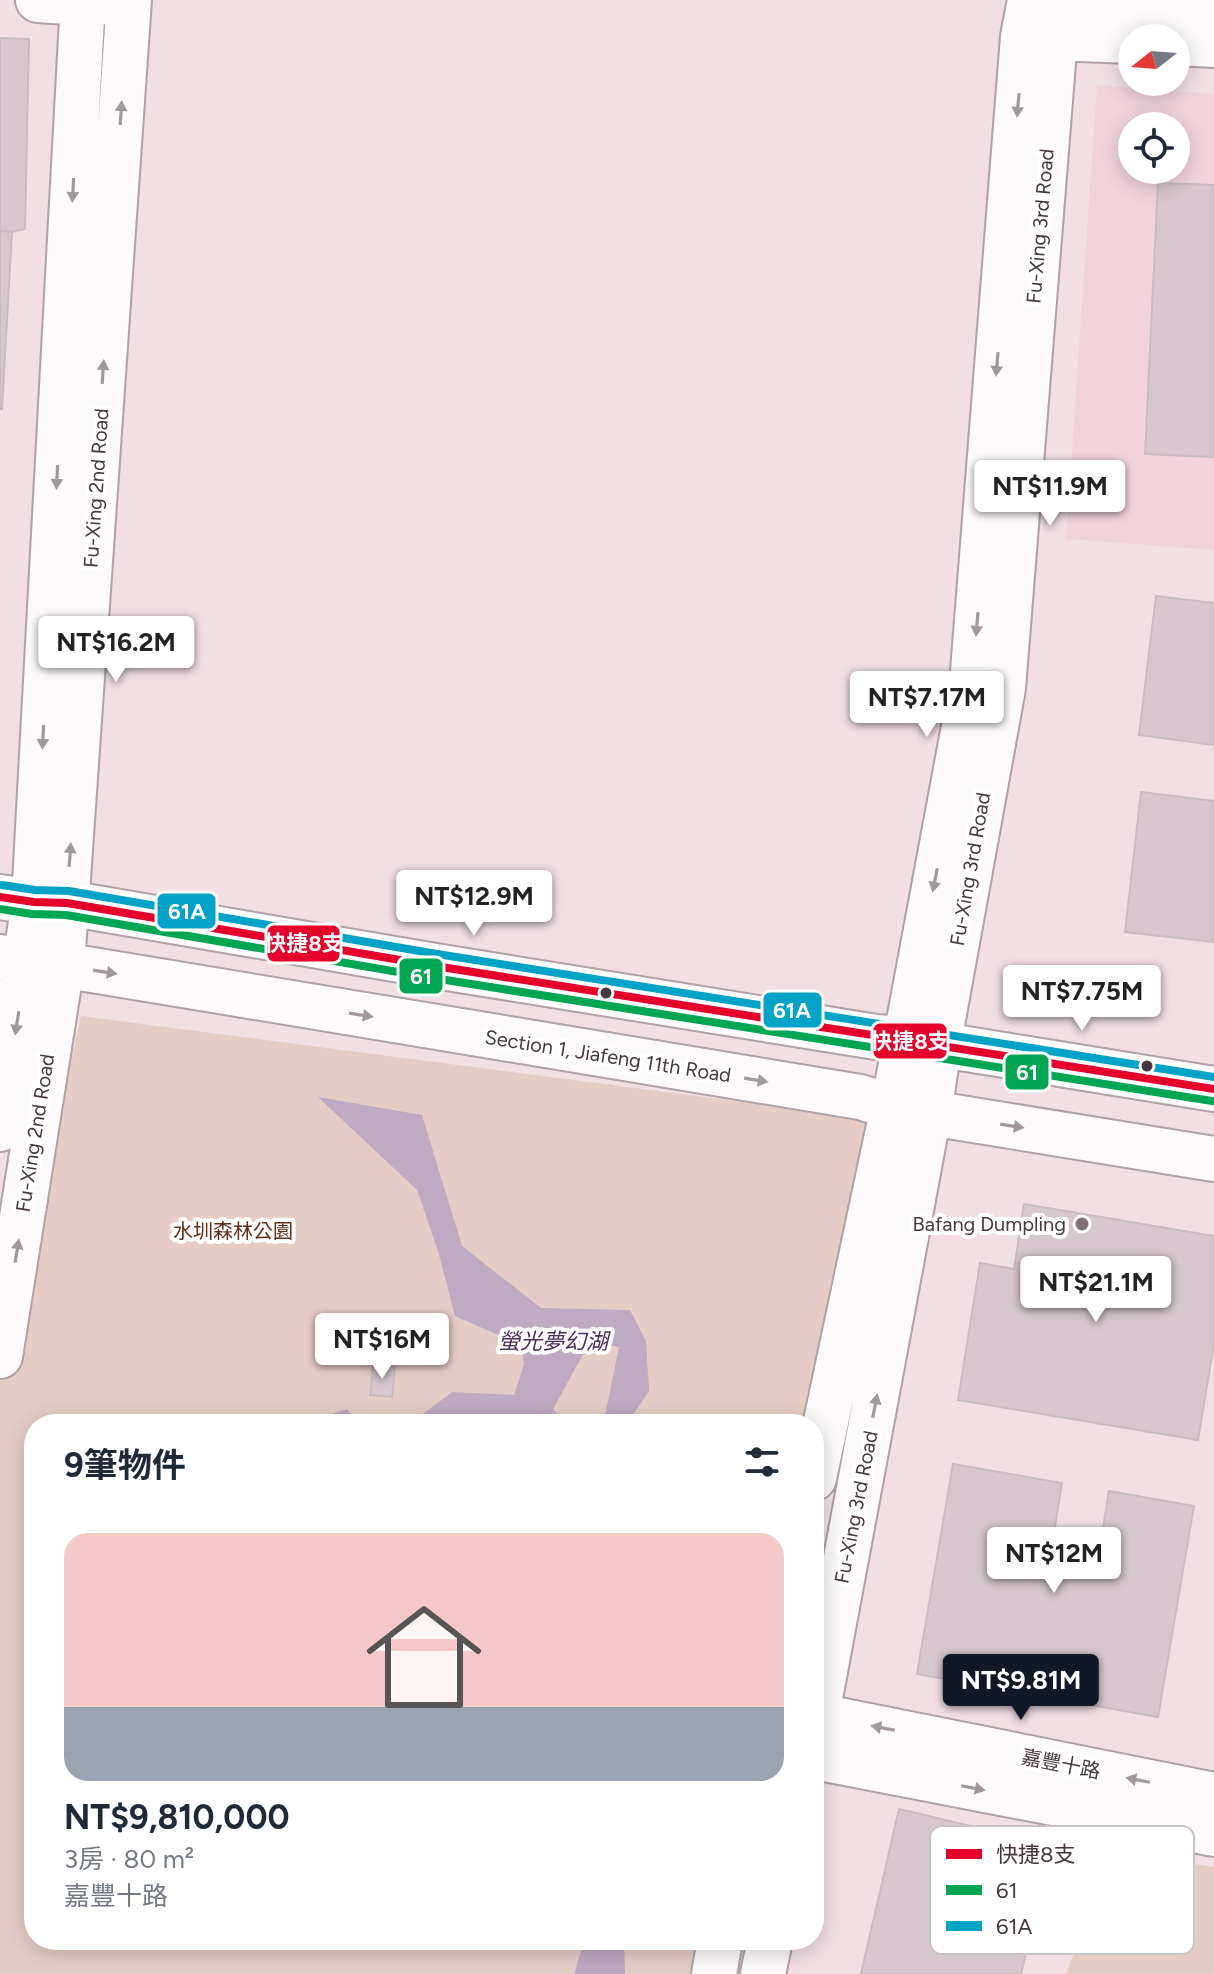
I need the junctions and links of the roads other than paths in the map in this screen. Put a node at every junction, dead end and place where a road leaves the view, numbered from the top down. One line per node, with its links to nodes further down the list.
1 (38, 0): 3 (street)
2 (129, 1): 3 (street); 9 (street, Fu-Xing 2nd Road, one-way to 2)
3 (83, 2): 9 (street, Fu-Xing 2nd Road, one-way to 9)
4 (1214, 7): 5 (street)
5 (1043, 13): 6 (street); 11 (street, Fu-Xing 3rd Road)
6 (1118, 37)
7 (1190, 44): 8 (street)
8 (1214, 45)
9 (34, 901): 10 (street, Fu-Xing 2nd Road); 11 (street)
10 (29, 961): 13 (street, Section 1, Jiafeng 11th Road, one-way to 13); 14 (street, Fu-Xing 2nd Road, one-way to 14); 16 (street, Fu-Xing 2nd Road, one-way to 10)
11 (922, 1042): 12 (street); 13 (street, Fu-Xing 3rd Road)
12 (1214, 1089)
13 (911, 1110): 15 (street, Section 1, Jiafeng 11th Road, one-way to 15); 17 (street, Fu-Xing 3rd Road); 18 (street, Fu-Xing 3rd Road, one-way to 13)
14 (0, 1129)
15 (1214, 1159)
16 (0, 1356)
17 (824, 1440)
18 (824, 1671)
19 (824, 1730): 21 (street, 嘉豐十路, one-way to 19)
20 (824, 1731): 22 (street, 嘉豐十路, one-way to 22)
21 (1214, 1795)
22 (1184, 1826)
23 (1194, 1829): 24 (street, 嘉豐十路, one-way to 24)
24 (1214, 1834)
25 (718, 1950): 27 (street)
26 (768, 1950): 28 (street)
27 (714, 1974)
28 (763, 1974)

